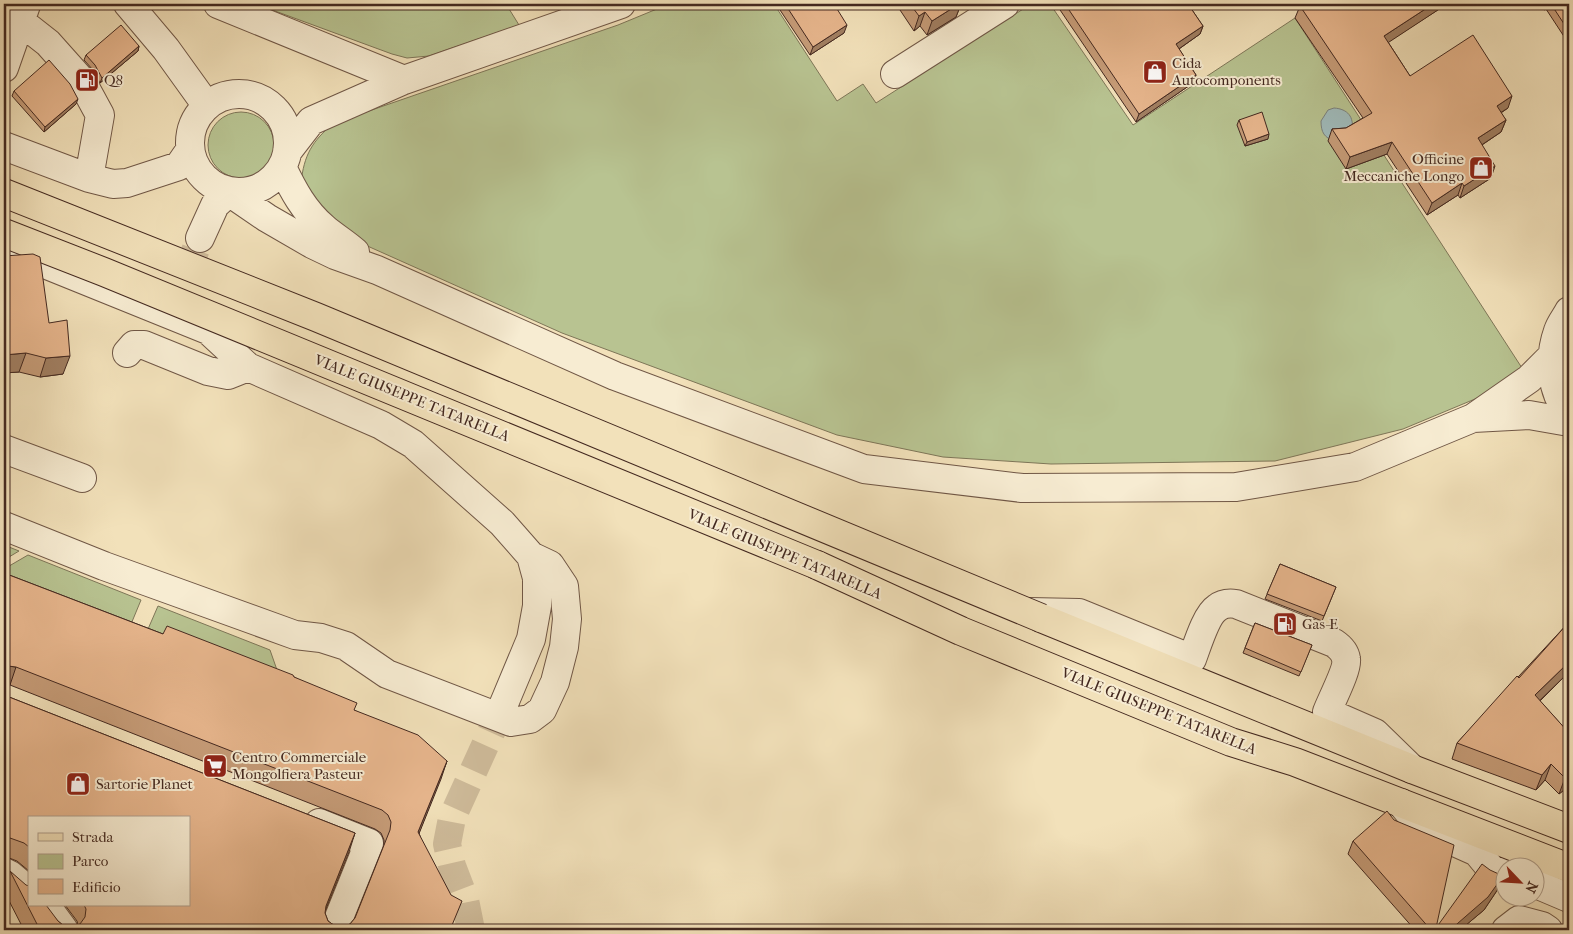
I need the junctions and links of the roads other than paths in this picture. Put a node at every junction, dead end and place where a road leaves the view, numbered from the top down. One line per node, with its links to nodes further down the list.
1 (128, 4): 9 (street)
2 (218, 4): 8 (street)
3 (620, 4): 8 (street)
4 (1004, 4): 7 (street)
5 (23, 12): 6 (street); 15 (street)
6 (4, 68)
7 (895, 74)
8 (404, 80): 11 (street)
9 (207, 106): 10 (street); 13 (street)
10 (275, 110): 11 (street); 14 (street)
11 (311, 121): 14 (street)
12 (4, 146): 15 (street)
13 (190, 150): 15 (street); 16 (street)
14 (285, 159): 16 (street); 21 (street)
15 (89, 178)
16 (229, 192): 19 (street); 21 (street)
17 (4, 194): 33 (main road, bridge)
18 (4, 233): 36 (main road, VIALE GIUSEPPE TATARELLA, bridge)
19 (200, 238)
20 (4, 247): 25 (street)
21 (377, 270): 27 (street)
22 (1569, 311): 24 (street)
23 (127, 353): 25 (street)
24 (1552, 356): 26 (street); 27 (street)
25 (248, 367): 32 (street)
26 (1569, 414)
27 (1473, 418): 28 (street)
28 (1569, 422)
29 (4, 448): 30 (street)
30 (82, 478)
31 (4, 526): 32 (street)
32 (531, 556): 34 (street)
33 (1034, 615): 35 (main road); 35 (street)
34 (504, 706)
35 (1412, 769): 38 (main road)
36 (1401, 803): 39 (main road, VIALE GIUSEPPE TATARELLA); 40 (street)
37 (296, 814): 47 (street)
38 (1564, 827)
39 (1569, 868)
40 (1496, 871)
41 (4, 872): 43 (street)
42 (1546, 888): 44 (street)
43 (28, 891)
44 (1569, 898)
45 (45, 906): 46 (street)
46 (64, 930)
47 (334, 930)
48 (1506, 930): 49 (street)
49 (1548, 930)

